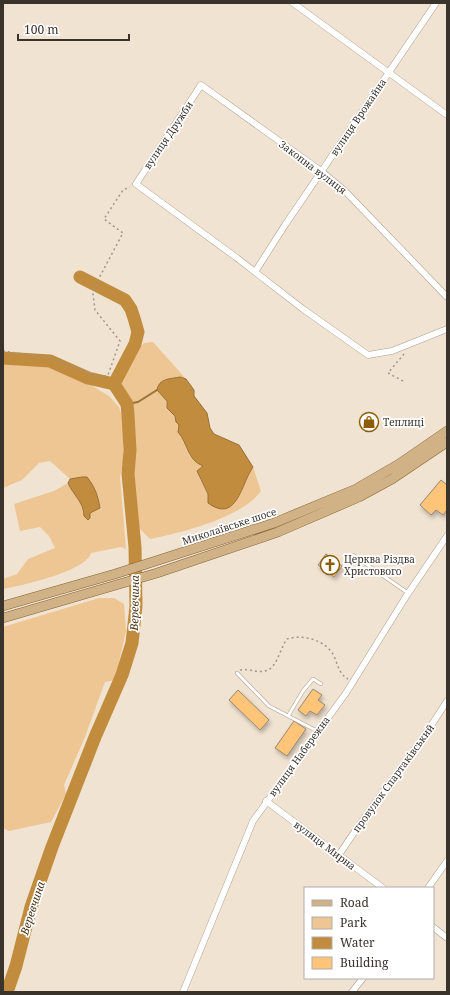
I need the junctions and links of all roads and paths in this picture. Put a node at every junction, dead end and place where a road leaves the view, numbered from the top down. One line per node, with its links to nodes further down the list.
1 (292, 3): 3 (street)
2 (436, 3): 3 (street, вулиця Врожайна)
3 (389, 72): 5 (street); 6 (street, вулиця Врожайна)
4 (201, 85): 6 (street, Закопна вулиця); 7 (street, вулиця Дружби)
5 (447, 115)
6 (322, 171): 8 (street, вулиця Врожайна); 9 (street, Закопна вулиця)
7 (136, 184): 8 (street); 12 (path)
8 (256, 272): 11 (street)
9 (447, 297)
10 (447, 329): 11 (street)
11 (412, 344): 13 (path)
12 (3, 351)
13 (403, 381)
14 (447, 431): 19 (main road, Миколаївське шосе)
15 (447, 442): 20 (main road, Миколаївське шосе)
16 (447, 536): 18 (street, вулиця Набережна)
17 (353, 555): 18 (lane)
18 (408, 593): 22 (street, вулиця Набережна)
19 (3, 606)
20 (3, 618)
21 (237, 673): 22 (path); 25 (lane)
22 (353, 683): 26 (street, вулиця Набережна)
23 (321, 684): 25 (lane)
24 (447, 701): 28 (street, провулок Спартаківський)
25 (288, 716): 26 (lane)
26 (317, 731): 27 (street, вулиця Набережна)
27 (266, 801): 28 (street, вулиця Мирна); 35 (street, вулиця Набережна)
28 (339, 855): 30 (street, вулиця Мирна)
29 (447, 861): 31 (street)
30 (382, 887)
31 (429, 887)
32 (434, 928): 33 (street)
33 (447, 938)
34 (362, 979): 36 (street)
35 (183, 992)
36 (352, 992)

